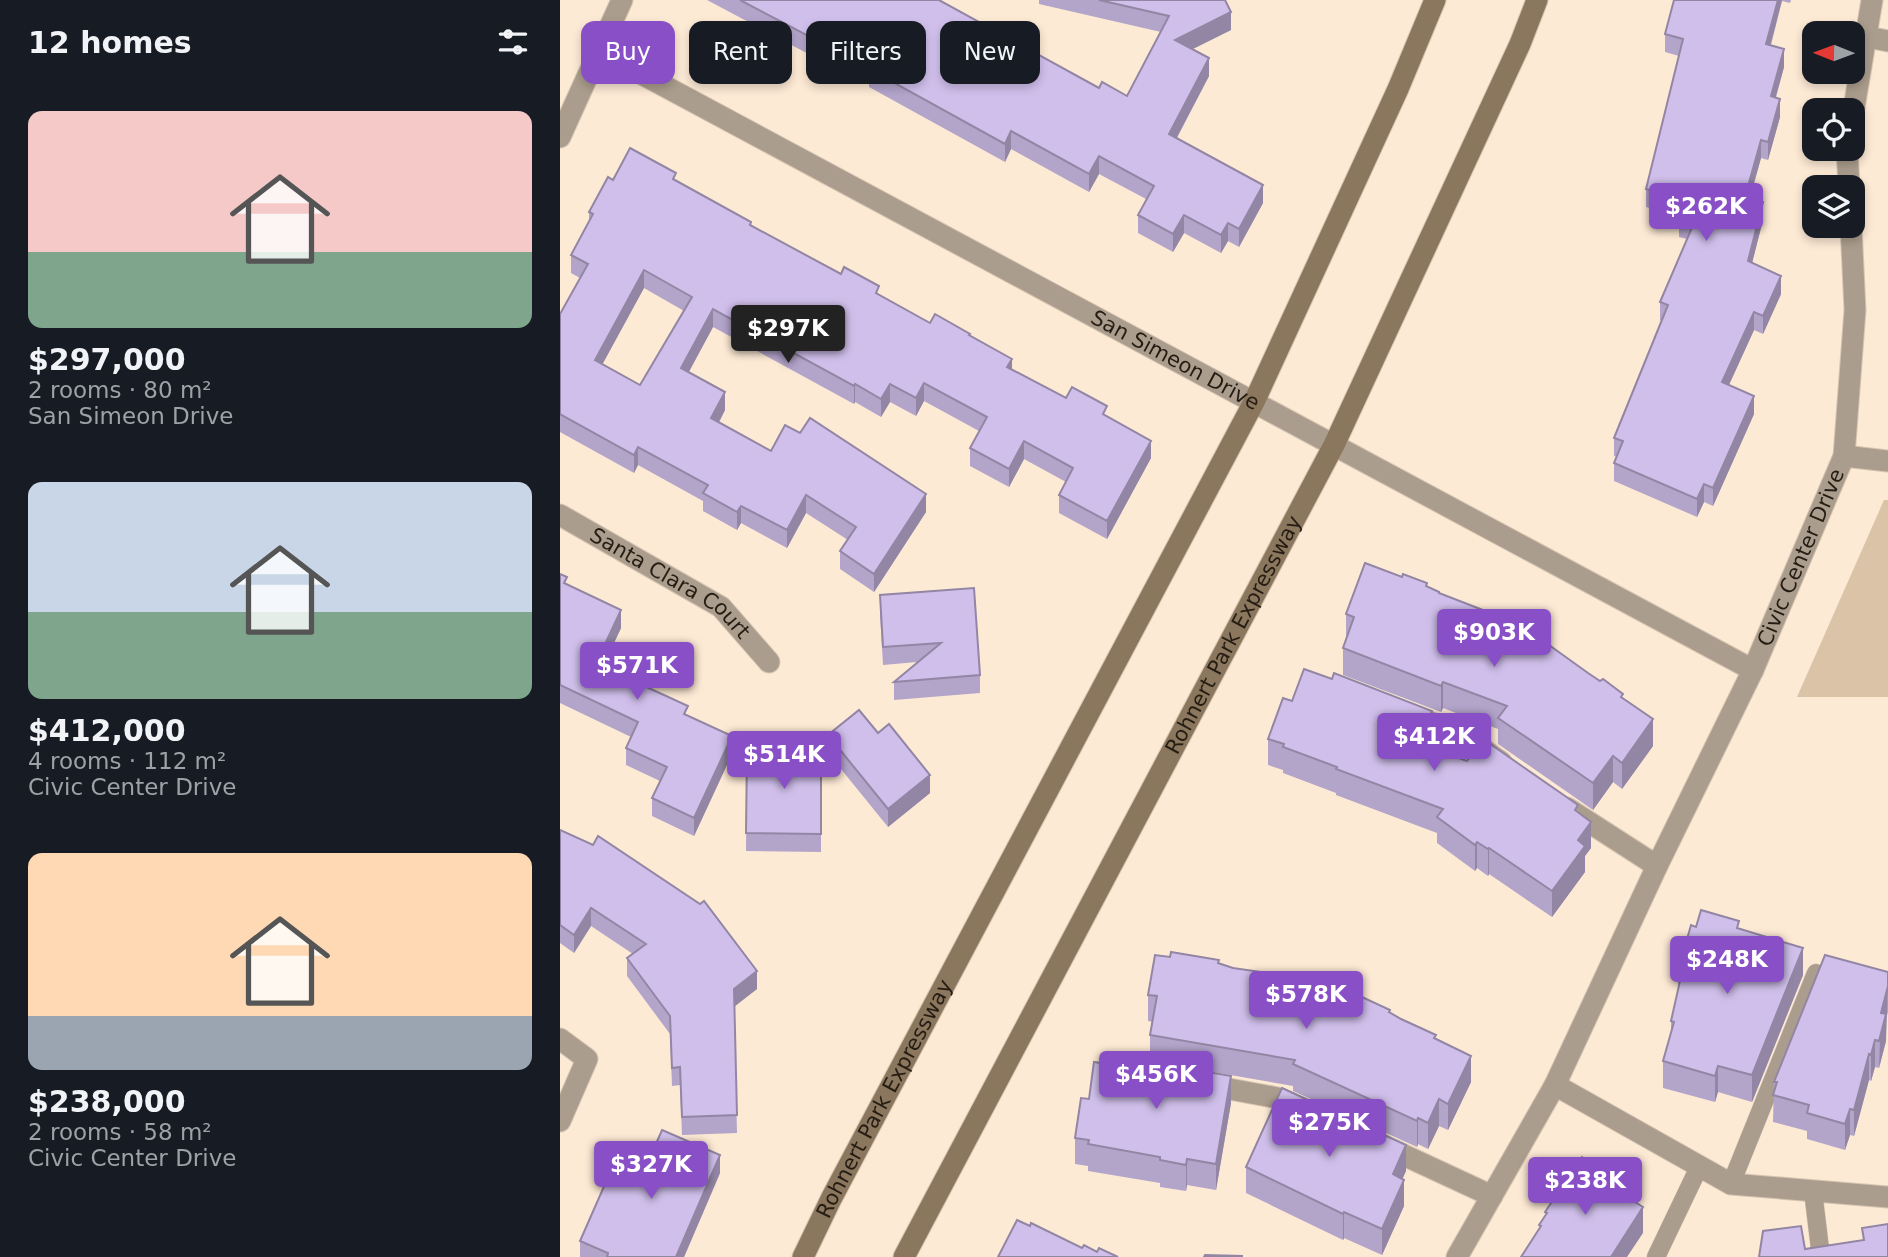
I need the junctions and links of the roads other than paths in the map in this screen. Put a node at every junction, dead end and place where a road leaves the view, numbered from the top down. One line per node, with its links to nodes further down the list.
1 (622, 0): 5 (street)
2 (1435, 0): 13 (main road, Rohnert Park Expressway)
3 (1537, 0): 14 (main road, Rohnert Park Expressway)
4 (1872, 0): 6 (street)
5 (613, 21)
6 (1867, 37): 7 (street); 10 (street)
7 (1888, 41)
8 (584, 84): 11 (street)
9 (661, 84): 13 (street, San Simeon Drive)
10 (1856, 98)
11 (560, 137)
12 (1852, 238): 15 (street, Civic Center Drive)
13 (1254, 402): 14 (street, San Simeon Drive); 36 (main road, Rohnert Park Expressway)
14 (1334, 445): 19 (street, San Simeon Drive); 37 (main road, Rohnert Park Expressway)
15 (1844, 456): 16 (street); 19 (street, Civic Center Drive)
16 (1888, 461)
17 (560, 515): 18 (street, Santa Clara Court)
18 (769, 662)
19 (1753, 670): 23 (street, Civic Center Drive)
20 (1386, 705): 21 (street)
21 (1517, 774)
22 (1551, 798): 23 (street)
23 (1657, 866): 27 (street, Civic Center Drive)
24 (1816, 974): 32 (lane)
25 (560, 1039): 29 (street)
26 (1186, 1081): 28 (street)
27 (1555, 1085): 31 (street); 34 (street, Civic Center Drive)
28 (1316, 1115)
29 (560, 1121)
30 (1366, 1138): 34 (street)
31 (1699, 1167): 32 (street); 39 (lane)
32 (1731, 1184): 33 (street)
33 (1813, 1191): 35 (street); 40 (lane)
34 (1492, 1196): 38 (street, Civic Center Drive)
35 (1888, 1197)
36 (803, 1257)
37 (904, 1257)
38 (1457, 1257)
39 (1656, 1257)
40 (1821, 1257)

